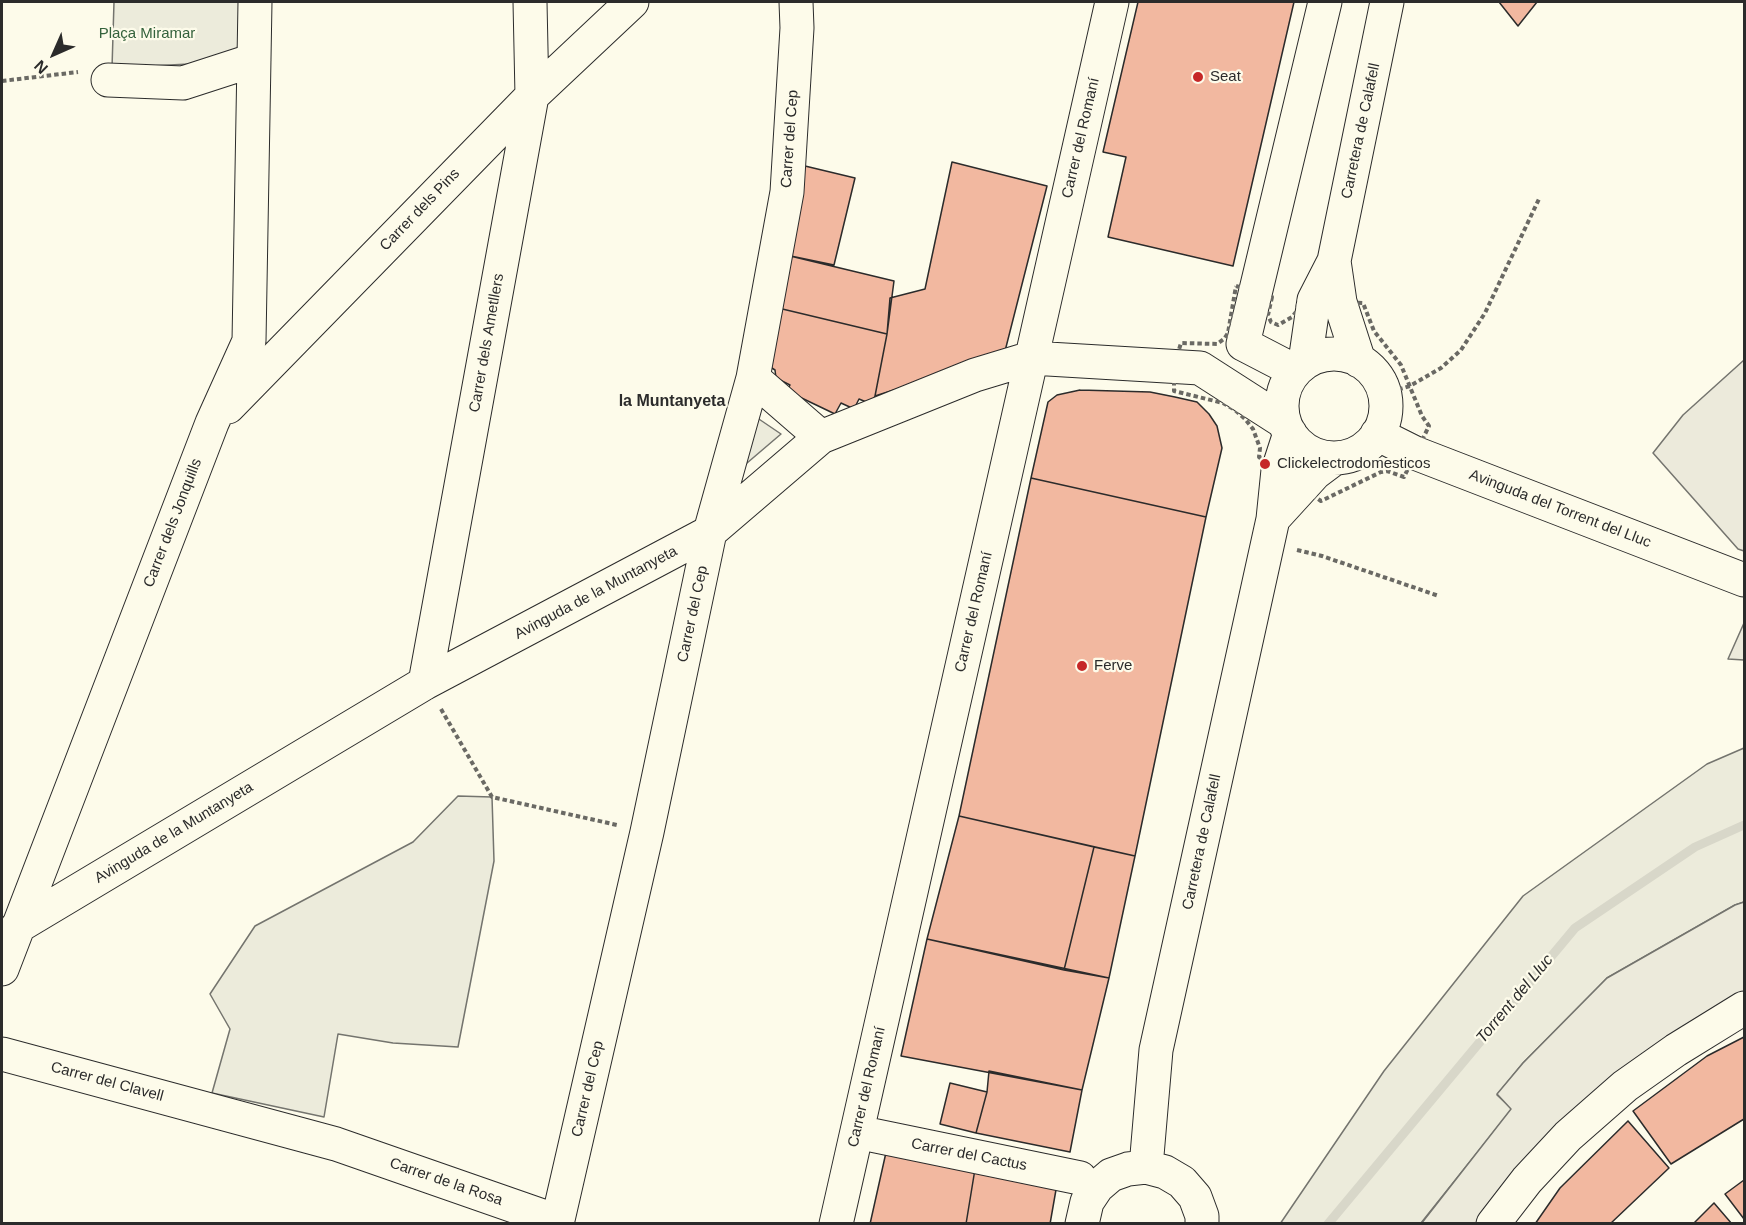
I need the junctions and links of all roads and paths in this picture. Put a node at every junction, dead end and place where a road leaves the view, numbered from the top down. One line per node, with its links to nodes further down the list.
1 (255, 2): 8 (street, Carrer dels Jonquills)
2 (530, 2): 11 (street, Carrer dels Ametllers)
3 (632, 2): 11 (street, Carrer dels Pins)
4 (796, 2): 19 (street, Carrer del Cep)
5 (1112, 2): 15 (street, Carrer del Romaní)
6 (1325, 2): 14 (street)
7 (1387, 2): 13 (street, Carretera de Calafell)
8 (254, 60): 9 (street); 21 (street, Carrer dels Jonquills)
9 (108, 80): 10 (path)
10 (2, 81)
11 (532, 96): 21 (street, Carrer dels Pins); 31 (street, Carrer dels Ametllers)
12 (1539, 200): 20 (path)
13 (1334, 261): 16 (street, Carretera de Calafell); 17 (street, Carretera de Calafell)
14 (1243, 344): 17 (street); 18 (street)
15 (1031, 358): 18 (street, Avinguda de la Muntanyeta); 24 (street, Avinguda de la Muntanyeta); 37 (street, Carrer del Romaní)
16 (1359, 361): 17 (street); 20 (street)
17 (1300, 367): 22 (street)
18 (1200, 368): 22 (street, Avinguda de la Muntanyeta)
19 (753, 378): 24 (street); 27 (street, Carrer del Cep)
20 (1384, 394): 23 (street)
21 (212, 423): 33 (street, Carrer dels Jonquills)
22 (1287, 428): 25 (street); 26 (street, Carretera de Calafell)
23 (1377, 434): 25 (street); 29 (street, Avinguda del Torrent del Lluc)
24 (821, 437): 27 (street, Avinguda de la Muntanyeta)
25 (1335, 458): 26 (street)
26 (1273, 519): 39 (street, Carretera de Calafell)
27 (710, 532): 31 (street, Avinguda de la Muntanyeta); 32 (street, Carrer del Cep)
28 (1287, 548): 30 (path)
29 (1744, 580)
30 (1438, 596)
31 (425, 683): 32 (path); 33 (street, Avinguda de la Muntanyeta)
32 (647, 832): 41 (street, Carrer del Cep)
33 (16, 927): 34 (street, Carrer dels Jonquills)
34 (2, 969)
35 (1744, 1008): 45 (street)
36 (2, 1054): 38 (street, Carrer del Clavell)
37 (857, 1132): 40 (street, Carrer del Cactus); 42 (street, Carrer del Romaní)
38 (336, 1144): 41 (street, Carrer de la Rosa)
39 (1146, 1167): 43 (street); 44 (street)
40 (1080, 1178)
41 (557, 1222)
42 (836, 1224)
43 (1082, 1224)
44 (1202, 1224)
45 (1493, 1224)

